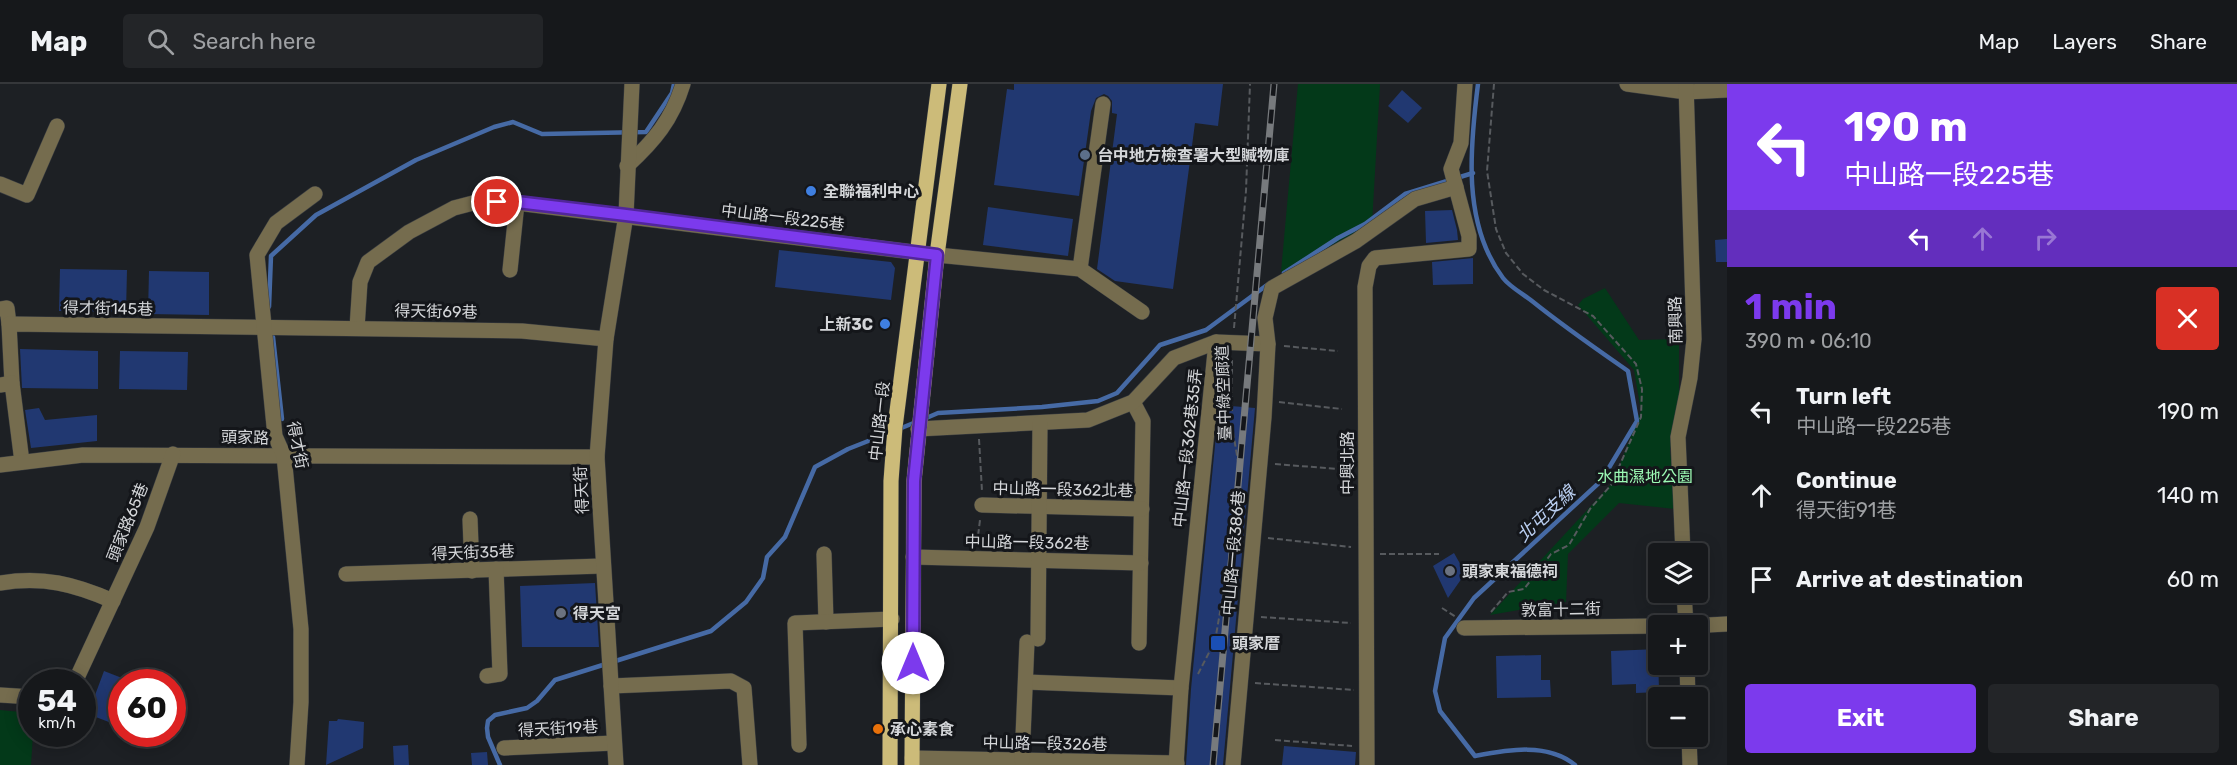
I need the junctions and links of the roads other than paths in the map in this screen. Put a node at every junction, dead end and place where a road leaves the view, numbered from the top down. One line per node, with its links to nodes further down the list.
1 (632, 84): 11 (street, 得天街)
2 (683, 84): 11 (street)
3 (939, 84): 17 (main road, 中山路一段)
4 (960, 84): 18 (main road)
5 (1465, 84): 13 (street)
6 (1627, 84): 7 (street)
7 (1686, 88): 8 (street); 42 (street, 南興路)
8 (1727, 90)
9 (1103, 104): 19 (street)
10 (57, 126): 12 (street)
11 (627, 166): 16 (street, 得天街)
12 (0, 184)
13 (1456, 187): 28 (street, 中山路一段386巷); 79 (street, 中興北路)
14 (315, 194): 24 (street, 得才街)
15 (517, 202): 16 (street, 中山路一段225巷); 20 (street); 25 (street, 中山路一段225巷)
16 (626, 215): 17 (street, 中山路一段225巷); 26 (street, 得天街)
17 (918, 253): 18 (street, 中山路一段225巷); 53 (main road, 中山路一段)
18 (937, 255): 19 (street, 中山路一段225巷); 32 (main road)
19 (1080, 269): 22 (street)
20 (510, 270)
21 (0, 309): 23 (street)
22 (1142, 312)
23 (9, 324): 24 (street, 得才街145巷); 29 (street)
24 (265, 328): 25 (street, 得天街69巷); 34 (street, 得才街)
25 (357, 328): 26 (street, 得天街69巷)
26 (606, 339): 35 (street, 得天街)
27 (1216, 342): 28 (street); 30 (street); 64 (street, 中山路一段362巷35弄)
28 (1268, 344): 78 (street, 中山路一段386巷)
29 (6, 384): 36 (street)
30 (1133, 402): 31 (street); 40 (street)
31 (1040, 423): 32 (street); 39 (street)
32 (918, 429): 44 (main road)
33 (173, 454): 34 (street, 頭家路); 36 (street, 頭家路); 52 (street, 頭家路65巷)
34 (284, 456): 35 (street, 頭家路); 74 (street, 得才街)
35 (597, 457): 47 (street, 得天街)
36 (22, 462): 37 (street, 頭家路)
37 (0, 465)
38 (982, 505): 39 (street, 中山路一段362北巷)
39 (1039, 507): 40 (street, 中山路一段362北巷); 45 (street)
40 (1142, 509): 46 (street)
41 (470, 519): 49 (street)
42 (1683, 543)
43 (824, 554): 54 (street)
44 (913, 557): 45 (street, 中山路一段362巷); 72 (main road)
45 (1038, 561): 46 (street, 中山路一段362巷); 62 (street)
46 (1141, 563): 59 (street)
47 (602, 566): 48 (street, 得天街35巷); 63 (street, 得天街)
48 (496, 569): 49 (street, 得天街35巷); 61 (street)
49 (472, 571): 50 (street, 得天街35巷)
50 (346, 574)
51 (0, 583): 52 (street)
52 (113, 602): 60 (street, 頭家路65巷)
53 (892, 619): 54 (street); 77 (main road, 中山路一段)
54 (826, 622): 68 (street)
55 (1727, 624): 57 (street)
56 (1465, 625): 58 (street, 敦富十二街)
57 (1708, 625)
58 (1648, 626)
59 (1138, 643)
60 (81, 669)
61 (487, 676)
62 (1026, 682): 64 (street); 71 (street)
63 (611, 686): 67 (street, 得天街); 76 (street)
64 (1181, 688): 73 (street, 中山路一段362巷35弄)
65 (0, 695): 66 (street)
66 (18, 696)
67 (614, 743): 70 (street, 得天街19巷); 75 (street, 得天街)
68 (799, 745)
69 (1689, 747): 80 (street)
70 (504, 748)
71 (1022, 760): 72 (street, 中山路一段326巷); 73 (street, 中山路一段326巷)
72 (912, 761)
73 (1176, 764)
74 (297, 765)
75 (616, 765)
76 (750, 765)
77 (890, 765)
78 (1233, 765)
79 (1367, 765)
80 (1690, 765)

